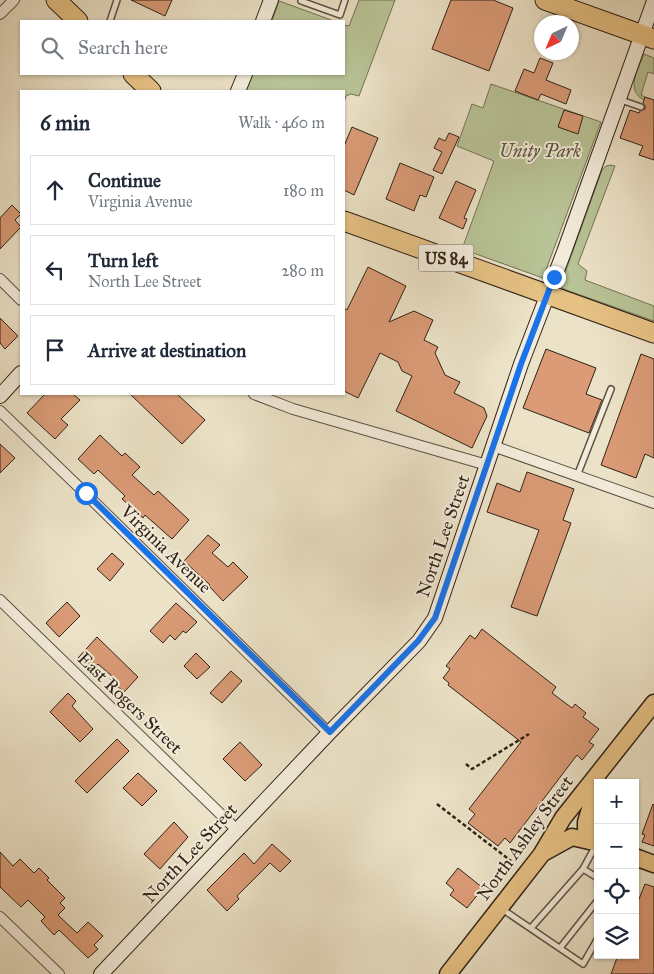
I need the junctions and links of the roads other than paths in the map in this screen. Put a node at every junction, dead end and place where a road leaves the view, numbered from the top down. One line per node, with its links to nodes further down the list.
1 (14, 0): 9 (street)
2 (56, 0): 10 (highway)
3 (117, 0): 11 (lane)
4 (271, 0): 12 (street)
5 (345, 0): 7 (lane)
6 (545, 0): 13 (highway)
7 (301, 1)
8 (653, 4): 13 (street, North Lee Street)
9 (0, 14)
10 (77, 20)
11 (110, 20)
12 (264, 20)
13 (648, 36): 18 (street, North Lee Street)
14 (134, 75): 16 (highway)
15 (245, 75): 17 (street)
16 (150, 90)
17 (238, 90)
18 (618, 99): 19 (lane); 22 (street, North Lee Street)
19 (641, 107)
20 (345, 221): 22 (highway, US 84)
21 (0, 279): 23 (street)
22 (548, 295): 24 (highway, US 84); 30 (street, North Lee Street)
23 (20, 299)
24 (654, 333)
25 (20, 374): 28 (street)
26 (611, 389): 32 (lane)
27 (257, 395): 31 (street)
28 (0, 396)
29 (0, 411): 36 (street, Virginia Avenue)
30 (493, 446): 31 (street, North Lee Street); 32 (street)
31 (487, 465): 36 (street, North Lee Street)
32 (577, 476): 33 (street)
33 (654, 504)
34 (0, 600): 40 (street, East Rogers Street)
35 (654, 703): 37 (main road, North Ashley Street)
36 (330, 732): 40 (street, North Lee Street)
37 (599, 779)
38 (594, 784): 44 (main road, North Ashley Street)
39 (594, 795): 41 (main road)
40 (237, 830): 56 (street, North Lee Street)
41 (594, 839)
42 (594, 842): 44 (main road)
43 (594, 849): 47 (lane)
44 (541, 855): 50 (main road, North Ashley Street)
45 (639, 858): 46 (main road)
46 (654, 864)
47 (583, 869): 48 (lane); 52 (lane)
48 (594, 876)
49 (594, 905): 54 (lane)
50 (500, 907): 52 (lane); 57 (main road, North Ashley Street)
51 (0, 917): 55 (street)
52 (531, 928): 54 (lane)
53 (594, 945): 54 (lane)
54 (560, 948)
55 (58, 974)
56 (101, 974)
57 (448, 974)

